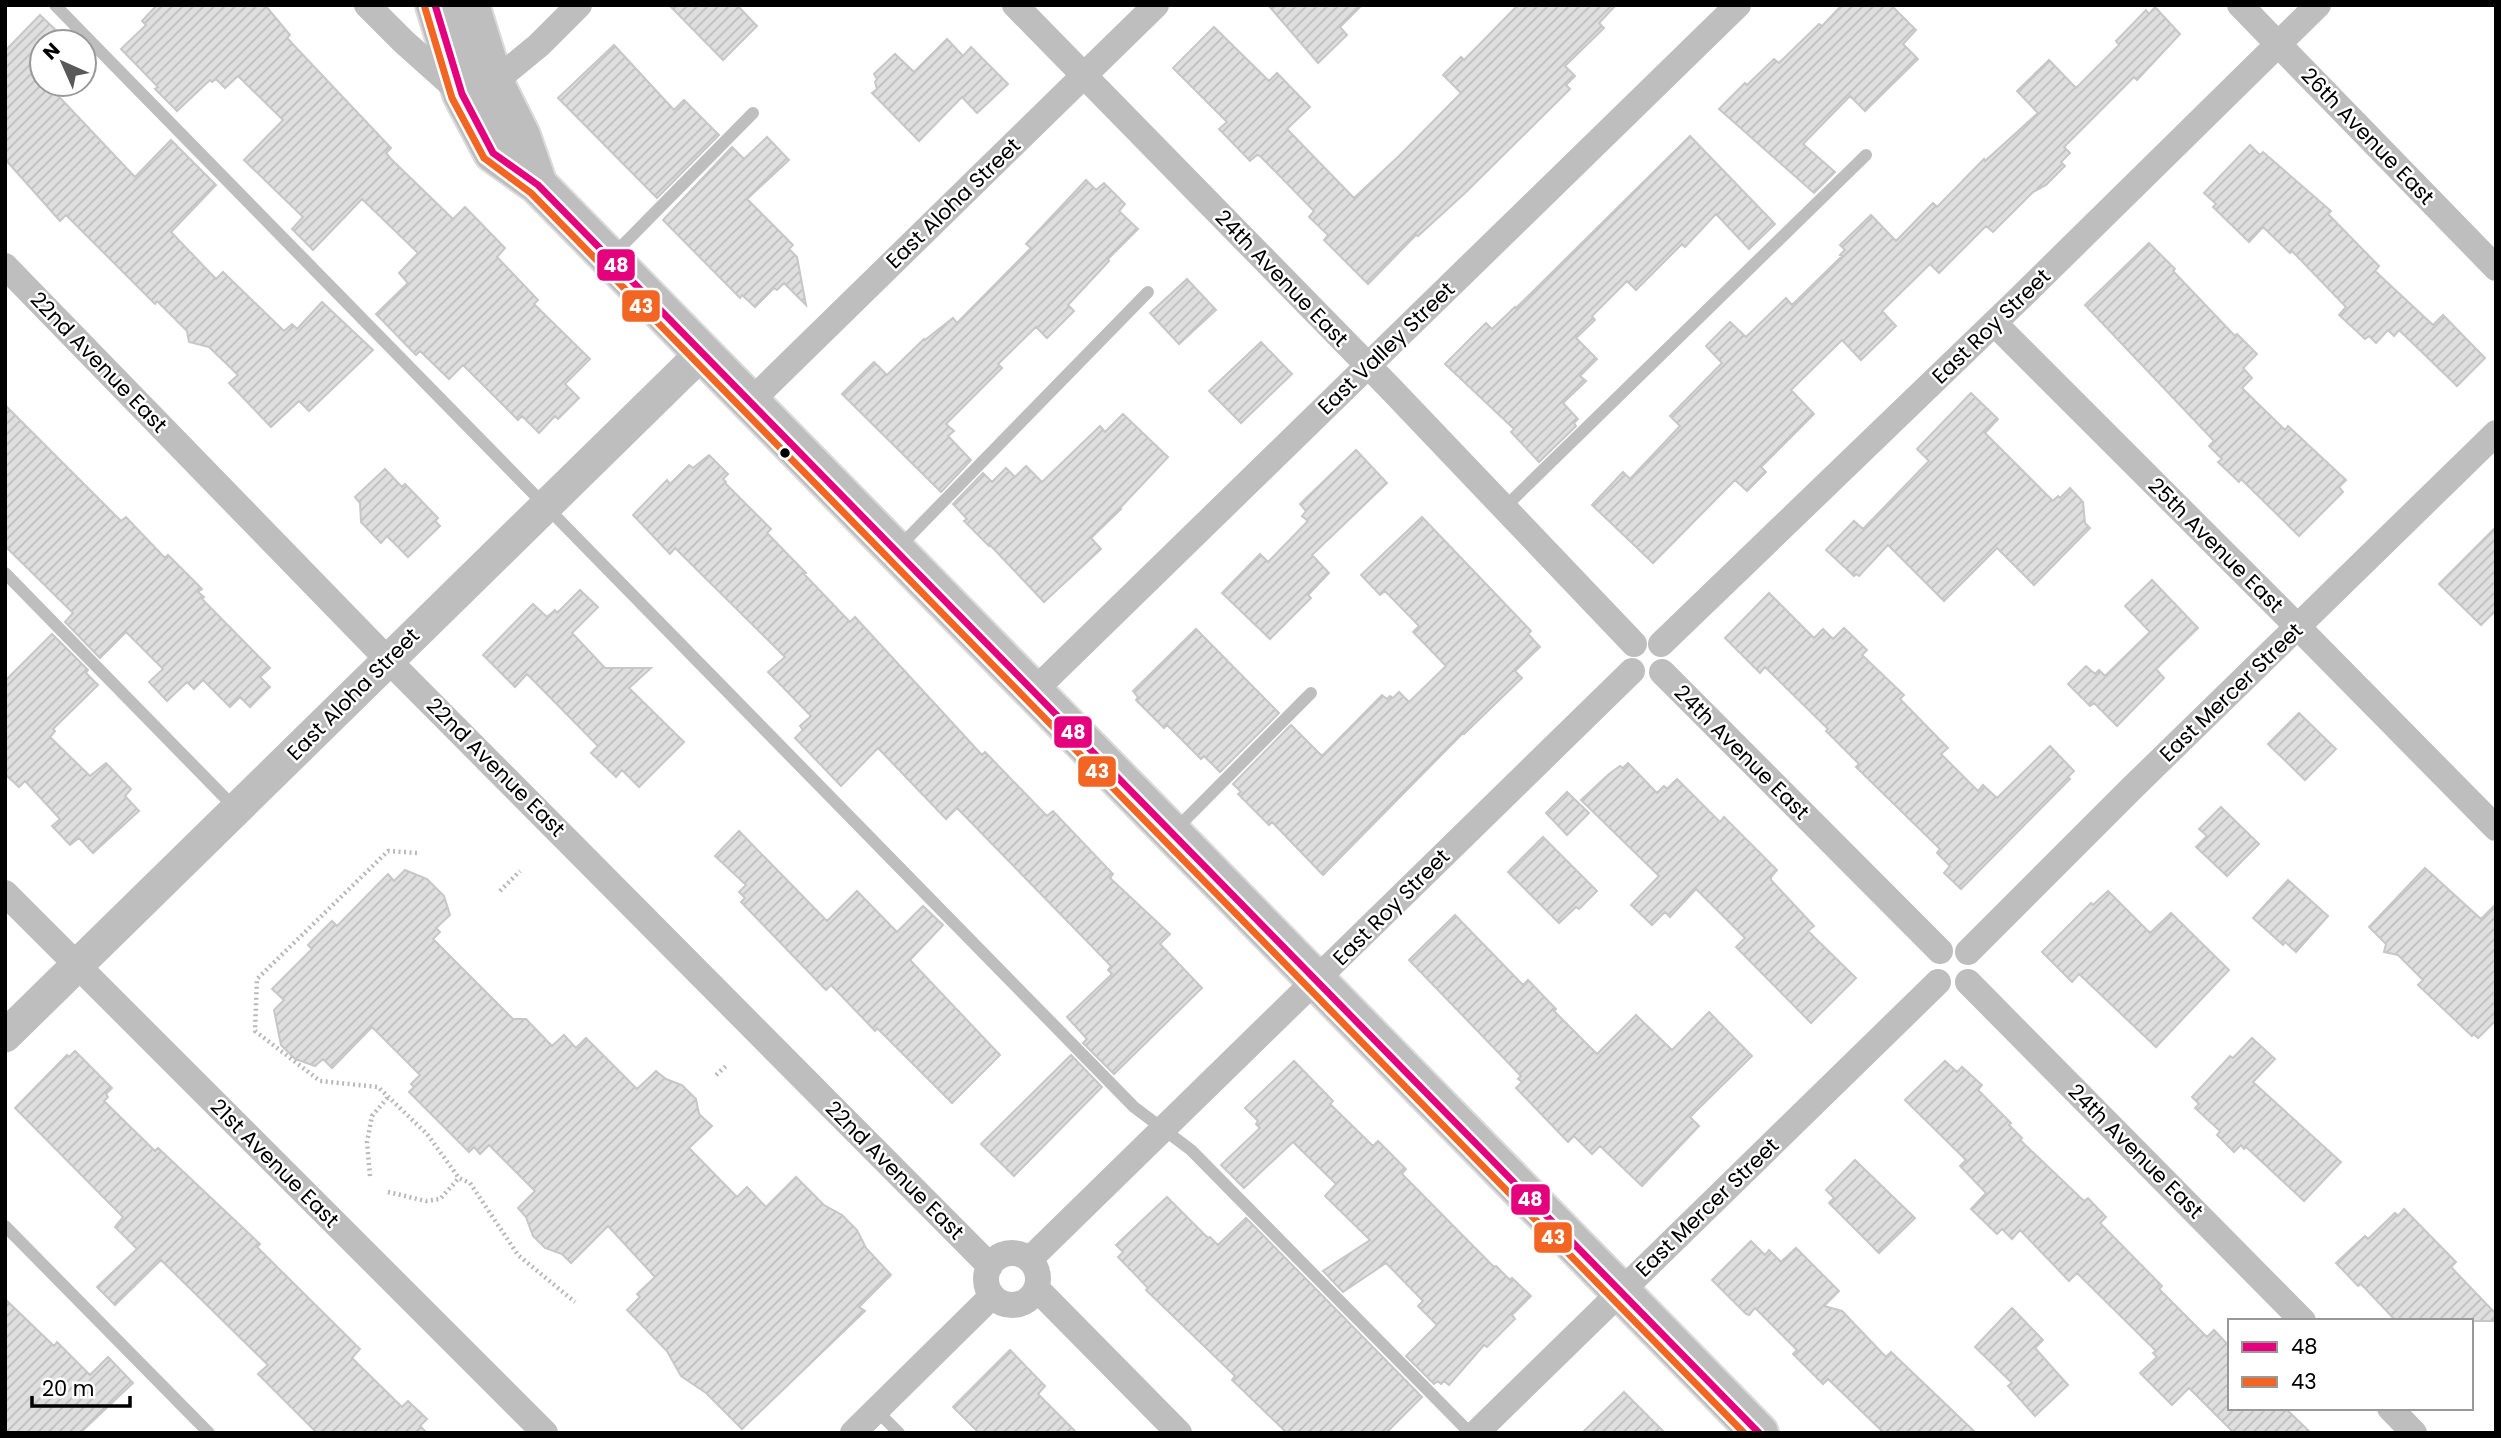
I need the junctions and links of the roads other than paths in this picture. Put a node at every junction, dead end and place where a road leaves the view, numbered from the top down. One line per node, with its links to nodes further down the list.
1 (55, 5): 25 (lane)
2 (367, 5): 13 (street)
3 (435, 5): 13 (main road)
4 (470, 5): 13 (main road)
5 (579, 5): 13 (street)
6 (1015, 5): 12 (street, 24th Avenue East)
7 (1156, 5): 12 (street, East Aloha Street)
8 (1738, 5): 22 (street, East Valley Street)
9 (2240, 5): 11 (street, 26th Avenue East)
10 (2318, 5): 11 (street, East Roy Street)
11 (2278, 44): 18 (street, 26th Avenue East); 20 (street, East Roy Street)
12 (1084, 75): 22 (street, 24th Avenue East); 23 (street, East Aloha Street)
13 (478, 88): 16 (main road)
14 (753, 113): 16 (lane)
15 (1866, 155): 26 (lane)
16 (610, 258): 21 (main road)
17 (5, 266): 32 (street, 22nd Avenue East)
18 (2496, 268)
19 (1147, 292): 27 (lane)
20 (1994, 323): 29 (street, 25th Avenue East); 31 (street, East Roy Street)
21 (702, 353): 23 (main road); 25 (street, East Aloha Street)
22 (1368, 365): 26 (street, 24th Avenue East); 35 (street, East Valley Street)
23 (750, 402): 27 (main road)
24 (2496, 433): 29 (street, East Mercer Street)
25 (546, 505): 32 (street, East Aloha Street); 48 (lane)
26 (1505, 507): 30 (street, 24th Avenue East)
27 (895, 551): 35 (main road)
28 (5, 573): 37 (lane)
29 (2298, 627): 38 (street, 25th Avenue East); 42 (street, East Mercer Street)
30 (1634, 643): 31 (street); 33 (street)
31 (1661, 644): 34 (street)
32 (388, 660): 37 (street, East Aloha Street); 51 (street, 22nd Avenue East)
33 (1632, 671): 34 (street); 44 (street, East Roy Street)
34 (1662, 672): 41 (street, 24th Avenue East)
35 (1034, 691): 39 (main road)
36 (1311, 693): 39 (lane)
37 (236, 809): 43 (street, East Aloha Street)
38 (2496, 828)
39 (1172, 833): 44 (main road)
40 (5, 892): 43 (street, 21st Avenue East)
41 (1940, 951): 42 (street); 45 (street)
42 (1968, 952): 46 (street)
43 (77, 965): 47 (street, East Aloha Street); 59 (street, 21st Avenue East)
44 (1315, 981): 48 (street, East Roy Street); 53 (main road)
45 (1938, 982): 46 (street); 53 (street, East Mercer Street)
46 (1968, 982): 55 (street, 24th Avenue East)
47 (5, 1036)
48 (1163, 1130): 50 (street, East Roy Street); 63 (lane)
49 (5, 1226): 58 (lane)
50 (1030, 1259): 51 (street); 52 (street)
51 (990, 1266): 54 (street)
52 (1037, 1289): 54 (street); 62 (street)
53 (1621, 1292): 64 (street, East Mercer Street); 65 (main road)
54 (992, 1296): 56 (street)
55 (2301, 1319)
56 (876, 1410): 60 (street); 61 (lane)
57 (2392, 1410): 66 (street)
58 (209, 1433)
59 (545, 1433)
60 (853, 1433)
61 (899, 1433)
62 (1179, 1433)
63 (1471, 1433)
64 (1476, 1433)
65 (1759, 1433)
66 (2414, 1433)

